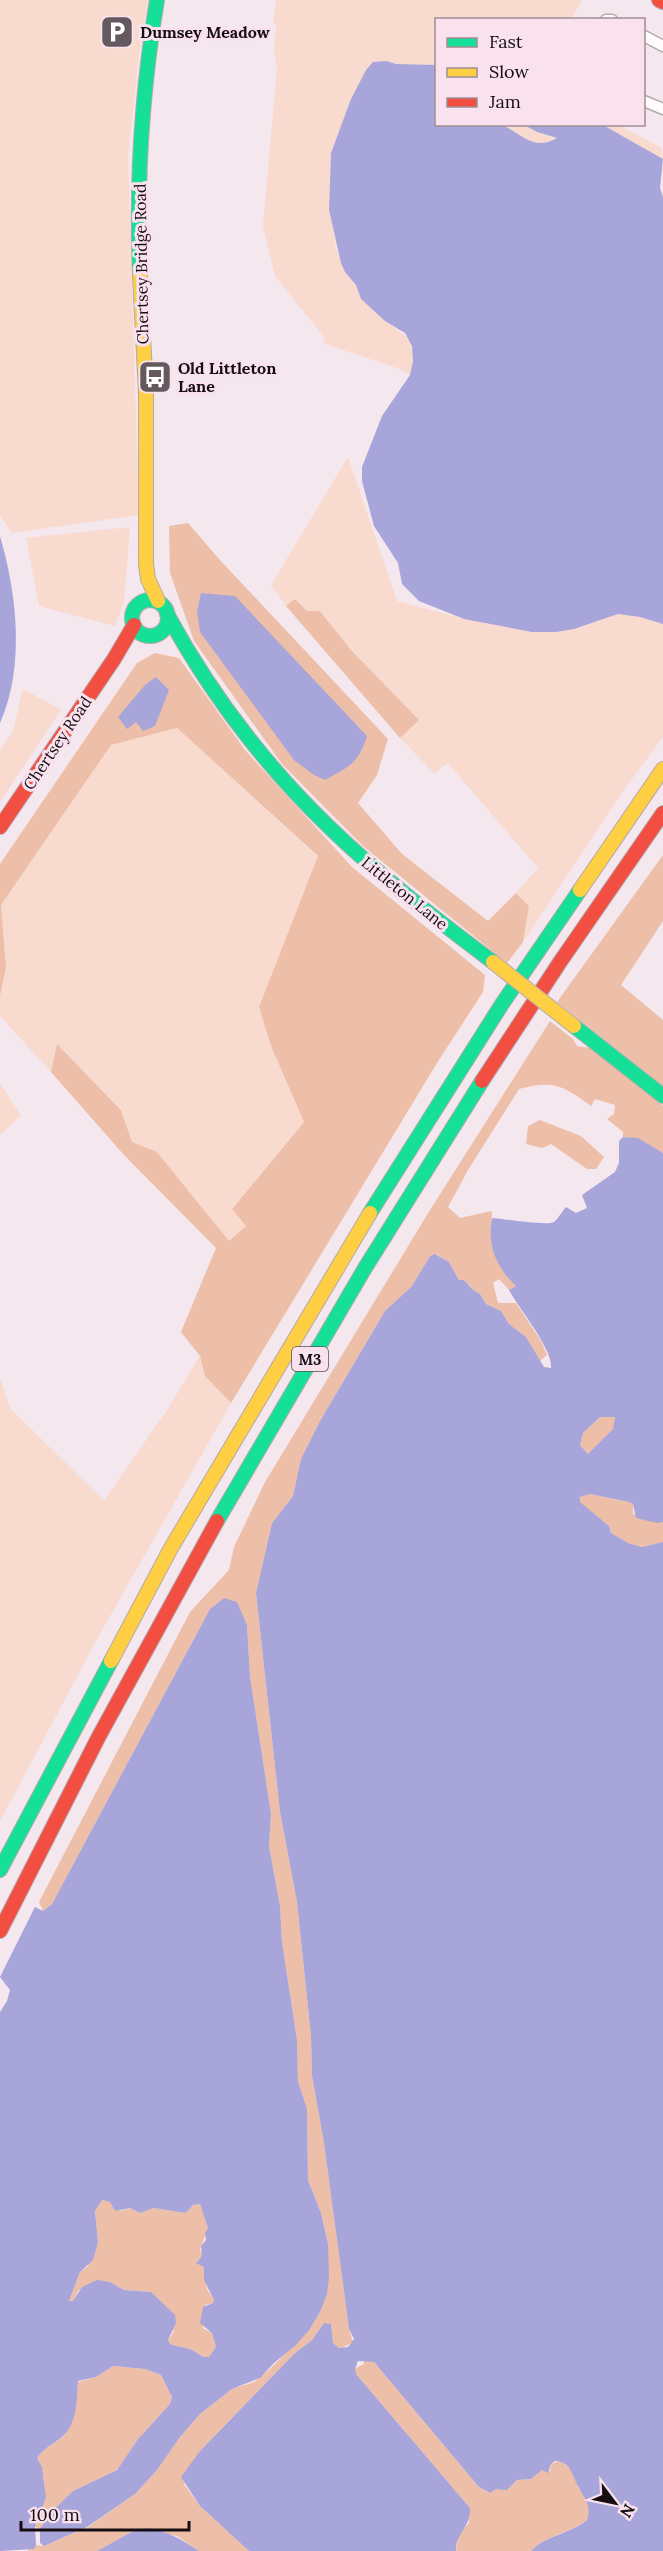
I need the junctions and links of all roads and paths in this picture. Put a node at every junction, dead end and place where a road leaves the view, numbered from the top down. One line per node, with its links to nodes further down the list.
1 (157, 0): 8 (main road, Chertsey Bridge Road)
2 (659, 0): 3 (main road)
3 (663, 2)
4 (645, 37): 5 (street)
5 (663, 46)
6 (645, 101): 7 (street)
7 (663, 109)
8 (146, 564): 9 (main road, Chertsey Bridge Road); 10 (main road, Chertsey Bridge Road)
9 (158, 602): 10 (main road); 11 (main road)
10 (136, 607): 12 (main road)
11 (167, 614): 12 (main road); 13 (main road, Littleton Lane)
12 (145, 631): 13 (main road); 16 (main road, Chertsey Road)
13 (188, 651): 17 (main road, Littleton Lane, bridge)
14 (663, 770): 18 (main road, M3)
15 (663, 813): 19 (main road, M3)
16 (0, 827)
17 (663, 1096)
18 (0, 1870)
19 (0, 1931)

